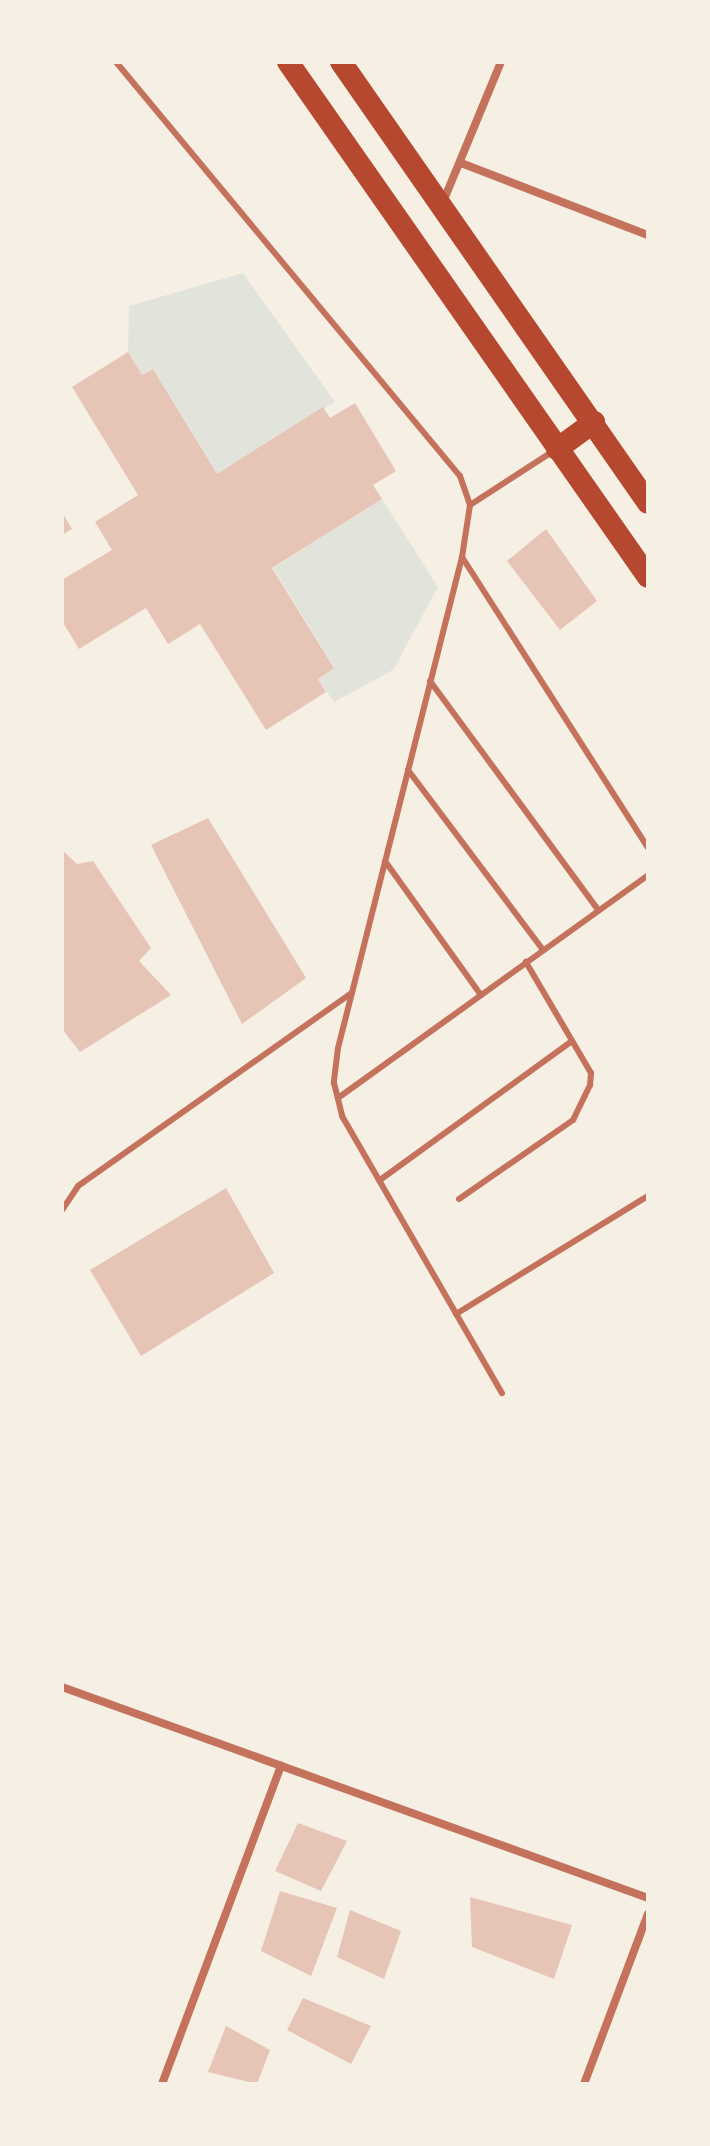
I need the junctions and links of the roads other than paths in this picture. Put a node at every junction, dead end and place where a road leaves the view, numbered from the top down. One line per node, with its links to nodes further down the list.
1 (116, 62): 11 (lane)
2 (288, 62): 9 (highway)
3 (341, 62): 6 (highway)
4 (501, 62): 5 (street)
5 (461, 163): 6 (street); 7 (street)
6 (443, 203): 8 (highway)
7 (648, 235)
8 (594, 422): 9 (highway); 10 (highway)
9 (557, 449): 11 (lane); 13 (highway)
10 (648, 503)
11 (470, 505): 12 (lane)
12 (462, 557): 14 (lane); 16 (lane)
13 (648, 577)
14 (430, 681): 15 (lane); 19 (lane)
15 (408, 770): 17 (lane); 20 (lane)
16 (648, 848)
17 (385, 861): 22 (lane); 23 (lane)
18 (648, 875): 19 (lane)
19 (598, 910): 20 (lane)
20 (543, 950): 21 (lane)
21 (526, 962): 23 (lane); 24 (lane)
22 (352, 993): 25 (lane); 29 (lane)
23 (481, 995): 25 (lane)
24 (572, 1041): 26 (lane); 28 (lane)
25 (338, 1098): 26 (lane)
26 (380, 1180): 30 (lane)
27 (648, 1196): 30 (lane)
28 (459, 1199)
29 (62, 1210)
30 (456, 1314): 31 (lane)
31 (502, 1393)
32 (62, 1687): 33 (street)
33 (281, 1766): 34 (street); 36 (street)
34 (648, 1898)
35 (648, 1914): 37 (street)
36 (162, 2084)
37 (584, 2084)

